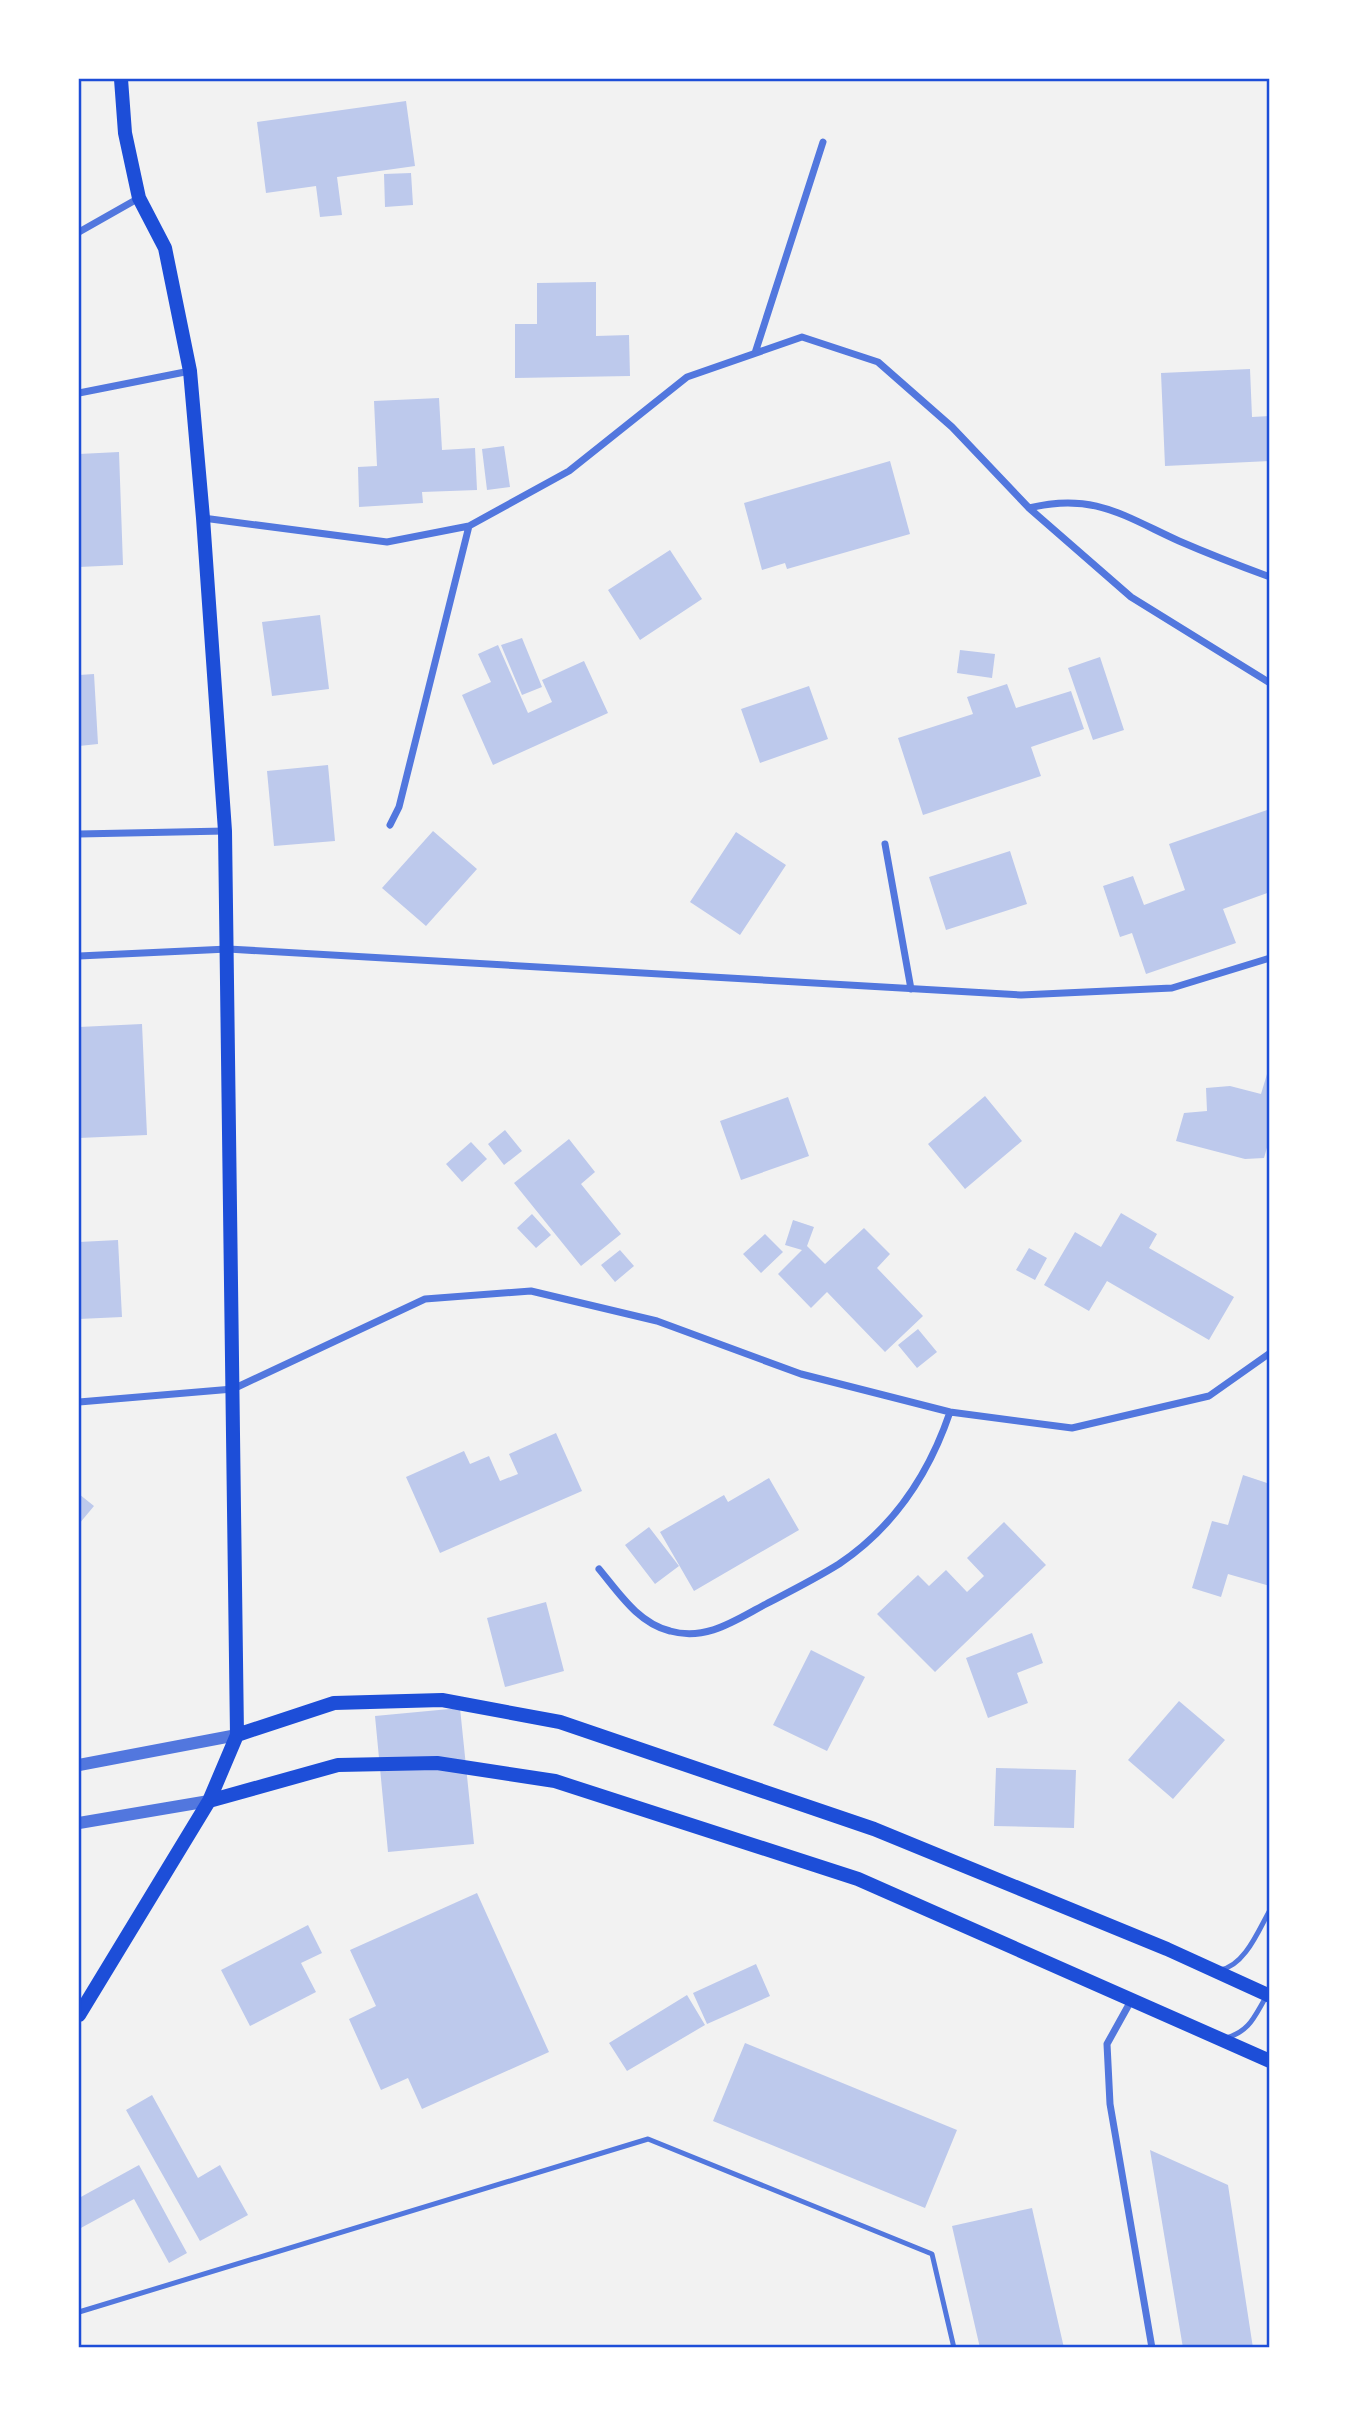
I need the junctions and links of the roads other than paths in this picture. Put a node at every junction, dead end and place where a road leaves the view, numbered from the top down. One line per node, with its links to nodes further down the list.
1 (121, 79): 3 (main road)
2 (823, 142): 5 (street)
3 (138, 198): 4 (street); 6 (main road)
4 (79, 232)
5 (755, 353): 8 (street); 10 (street)
6 (190, 371): 7 (street); 9 (main road)
7 (79, 393)
8 (1029, 508): 11 (street); 12 (street)
9 (203, 518): 10 (street); 14 (main road)
10 (468, 526): 13 (street)
11 (1270, 577)
12 (1270, 683)
13 (390, 825)
14 (225, 831): 15 (street); 17 (main road)
15 (79, 834)
16 (885, 844): 20 (street)
17 (228, 949): 18 (street); 20 (street); 22 (main road)
18 (79, 956)
19 (1270, 958): 20 (street)
20 (911, 989)
21 (1270, 1353): 24 (street)
22 (233, 1389): 23 (street); 24 (street); 26 (main road)
23 (79, 1402)
24 (950, 1412): 25 (street)
25 (599, 1569)
26 (237, 1735): 27 (street); 28 (main road); 33 (main road)
27 (79, 1765)
28 (209, 1801): 29 (street); 35 (main road); 36 (main road)
29 (79, 1824)
30 (1270, 1910): 32 (lane)
31 (1270, 1918): 32 (lane)
32 (1242, 1956): 33 (lane)
33 (1214, 1970): 34 (main road)
34 (1269, 1993): 37 (lane)
35 (1133, 1999): 37 (main road); 41 (street)
36 (79, 2015)
37 (1223, 2039): 38 (main road)
38 (1270, 2060)
39 (79, 2312): 40 (lane)
40 (954, 2348)
41 (1152, 2348)

